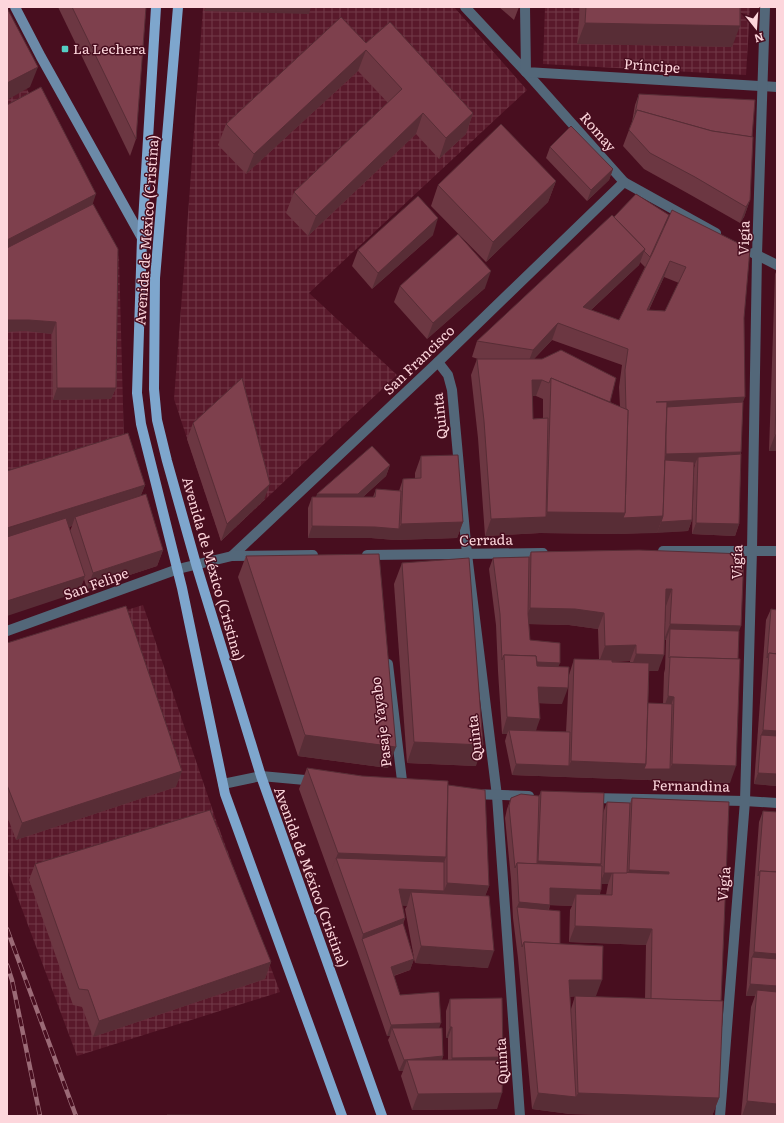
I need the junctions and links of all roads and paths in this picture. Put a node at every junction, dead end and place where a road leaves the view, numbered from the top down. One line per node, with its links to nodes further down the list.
1 (15, 7): 12 (main road)
2 (156, 7): 12 (main road, Avenida de México (Cristina))
3 (178, 7): 16 (main road, Avenida de México (Cristina))
4 (465, 7): 7 (street, Romay)
5 (525, 7): 7 (street)
6 (765, 7): 8 (street, Vigía)
7 (526, 72): 8 (street, Príncipe); 10 (street, Romay)
8 (763, 86): 9 (street, Príncipe); 14 (street, Vigía)
9 (777, 87)
10 (624, 182): 11 (street, Romay); 17 (street, San Francisco)
11 (722, 236)
12 (142, 238): 16 (main road); 27 (main road, Avenida de México (Cristina))
13 (743, 247): 14 (street)
14 (757, 255): 15 (street); 18 (street, Vigía)
15 (777, 265)
16 (155, 278): 26 (main road, Avenida de México (Cristina))
17 (438, 362): 22 (street, Quinta); 25 (street, San Francisco)
18 (752, 550): 19 (street); 20 (street); 38 (street, Vigía)
19 (777, 551)
20 (657, 552)
21 (554, 553): 22 (street, Cerrada)
22 (467, 554): 24 (street, Cerrada); 35 (street, Quinta)
23 (319, 555): 25 (street)
24 (359, 555)
25 (232, 556): 26 (street)
26 (196, 564): 27 (street, San Felipe); 30 (main road, Avenida de México (Cristina))
27 (178, 569): 28 (street, San Felipe); 32 (main road, Avenida de México (Cristina))
28 (7, 631)
29 (387, 657): 33 (street, Pasaje Yayabo)
30 (261, 776): 31 (street); 32 (street); 41 (main road, Avenida de México (Cristina))
31 (324, 782)
32 (223, 784): 40 (main road, Avenida de México (Cristina))
33 (403, 789)
34 (458, 793): 35 (street)
35 (496, 796): 36 (street); 42 (street, Quinta)
36 (535, 796)
37 (582, 797): 38 (street, Fernandina)
38 (745, 801): 39 (street, Fernandina); 43 (street, Vigía)
39 (777, 803)
40 (342, 1116)
41 (382, 1116)
42 (520, 1116)
43 (720, 1116)

